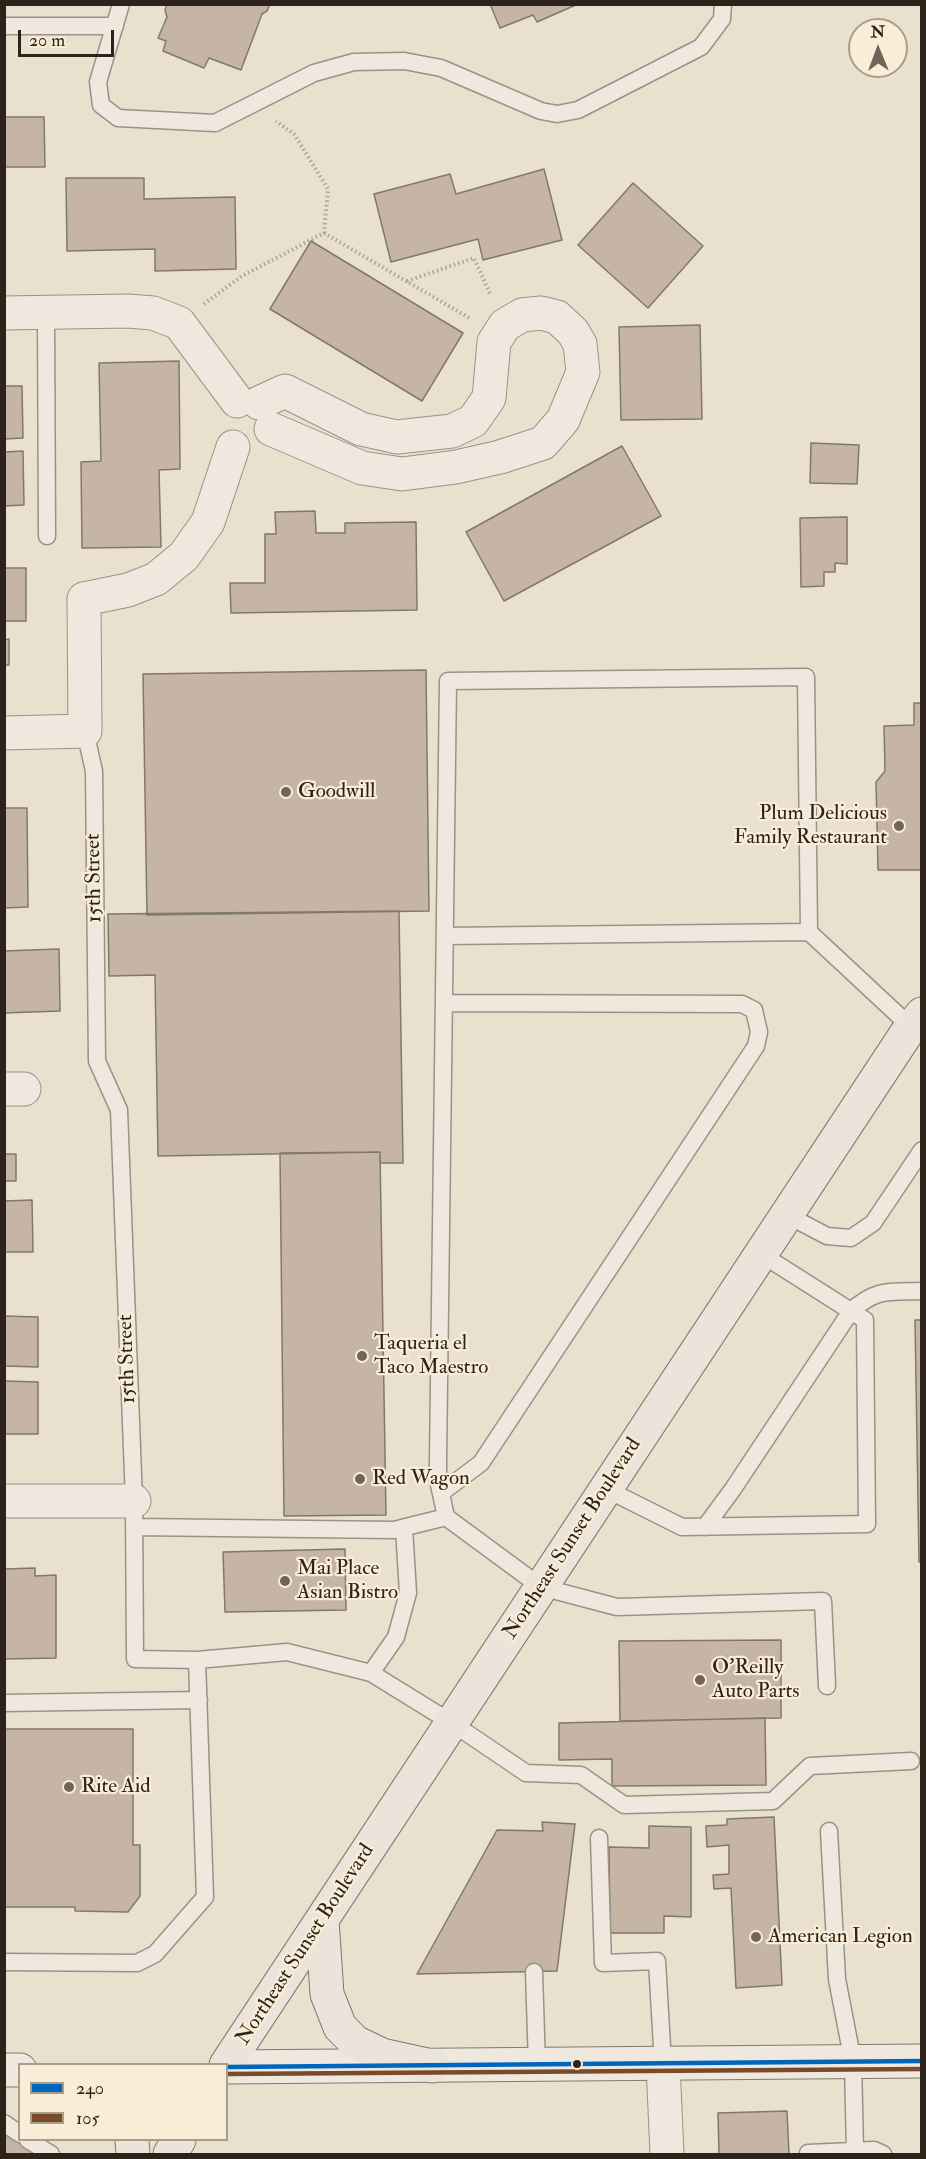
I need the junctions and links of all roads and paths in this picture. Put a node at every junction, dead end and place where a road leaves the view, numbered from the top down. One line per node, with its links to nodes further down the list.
1 (121, 4): 3 (lane)
2 (723, 4): 5 (lane)
3 (115, 26): 4 (lane); 5 (lane)
4 (4, 27)
5 (254, 104): 6 (path)
6 (324, 233): 7 (path); 10 (path)
7 (406, 281): 11 (path); 11 (path)
8 (46, 312): 9 (street); 10 (street); 14 (lane)
9 (4, 313)
10 (179, 323): 12 (street)
11 (502, 330): 12 (street); 12 (street)
12 (255, 411): 13 (street); 13 (street)
13 (233, 447): 15 (street)
14 (47, 536)
15 (84, 731): 16 (street); 29 (lane, 15th Street)
16 (4, 733)
17 (809, 932): 18 (lane); 18 (lane); 20 (lane)
18 (445, 936): 19 (lane)
19 (444, 1004): 27 (lane); 27 (lane)
20 (916, 1020): 22 (main road, Northeast Sunset Boulevard)
21 (921, 1150): 22 (lane)
22 (787, 1215): 23 (main road, Northeast Sunset Boulevard)
23 (761, 1254): 25 (lane); 26 (main road, Northeast Sunset Boulevard)
24 (921, 1291): 25 (lane)
25 (851, 1311): 31 (lane); 31 (lane)
26 (606, 1489): 31 (lane); 33 (main road, Northeast Sunset Boulevard)
27 (441, 1493): 30 (lane)
28 (4, 1501): 29 (street)
29 (134, 1514): 32 (lane); 34 (lane, 15th Street)
30 (446, 1517): 32 (lane); 33 (lane)
31 (705, 1527)
32 (404, 1528): 35 (lane)
33 (541, 1587): 36 (lane); 39 (main road, Northeast Sunset Boulevard)
34 (197, 1660): 35 (lane, 15th Street); 37 (lane)
35 (371, 1673): 39 (lane, 15th Street)
36 (827, 1686)
37 (199, 1700): 38 (lane); 44 (lane)
38 (4, 1703)
39 (452, 1723): 40 (lane, 15th Street); 43 (main road, Northeast Sunset Boulevard)
40 (910, 1761)
41 (829, 1831): 47 (lane)
42 (599, 1838): 49 (lane)
43 (322, 1920): 48 (main road, Northeast Sunset Boulevard); 52 (main road)
44 (4, 1962)
45 (534, 1972): 50 (lane)
46 (921, 2061): 47 (street)
47 (853, 2062): 49 (street); 57 (lane)
48 (228, 2063)
49 (663, 2064): 50 (street); 61 (street)
50 (537, 2065): 52 (street)
51 (228, 2066): 52 (street)
52 (432, 2066)
53 (4, 2124): 54 (lane)
54 (18, 2133)
55 (31, 2141): 59 (lane)
56 (178, 2141): 60 (main road)
57 (855, 2151): 58 (lane); 62 (lane)
58 (808, 2153)
59 (51, 2154)
60 (170, 2154)
61 (667, 2154)
62 (882, 2154)

